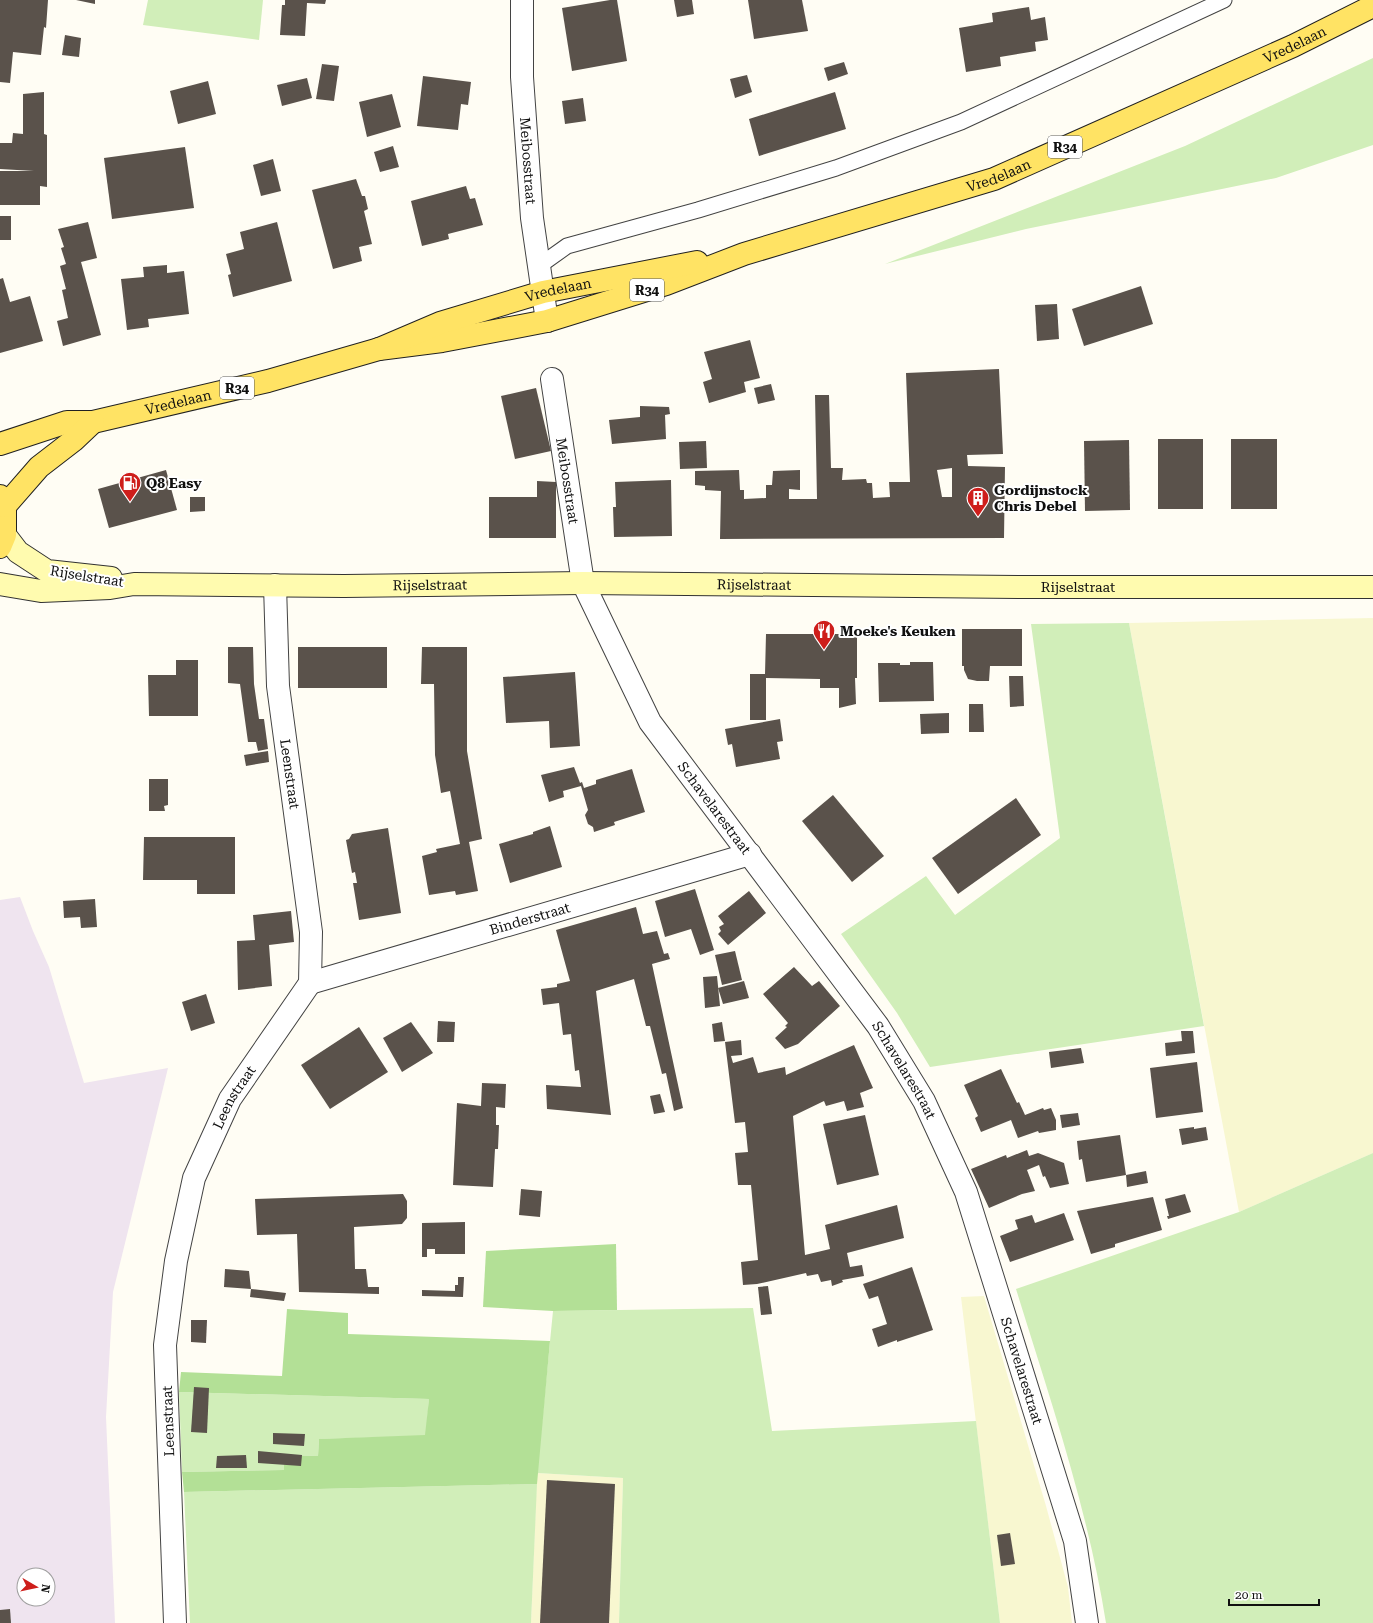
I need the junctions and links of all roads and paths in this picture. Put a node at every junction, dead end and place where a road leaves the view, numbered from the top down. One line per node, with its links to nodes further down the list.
1 (522, 0): 5 (street, Meibosstraat)
2 (1224, 0): 5 (lane)
3 (1373, 6): 4 (main road, Vredelaan / R34)
4 (744, 254): 6 (main road, Vredelaan / R34); 7 (main road, Vredelaan / R34)
5 (539, 266): 6 (street, Meibosstraat)
6 (543, 292): 7 (street, Meibosstraat); 8 (main road, Vredelaan / R34)
7 (547, 321): 8 (main road, Vredelaan / R34)
8 (379, 349): 10 (main road, Vredelaan / R34)
9 (552, 379): 14 (street, Meibosstraat)
10 (93, 422): 11 (main road, Vredelaan / R34); 12 (main road, Vredelaan / R34)
11 (0, 444)
12 (2, 501): 13 (main road)
13 (3, 541): 16 (street, Rijselstraat)
14 (582, 583): 17 (street, Rijselstraat); 18 (street, Rijselstraat); 19 (street, Schavelarestraat)
15 (0, 584): 16 (street, Rijselstraat)
16 (134, 584): 17 (street, Rijselstraat)
17 (275, 585): 20 (street, Leenstraat)
18 (1373, 587)
19 (750, 854): 20 (street, Binderstraat); 22 (street, Schavelarestraat)
20 (310, 983): 21 (street, Leenstraat)
21 (175, 1623)
22 (1087, 1623)

